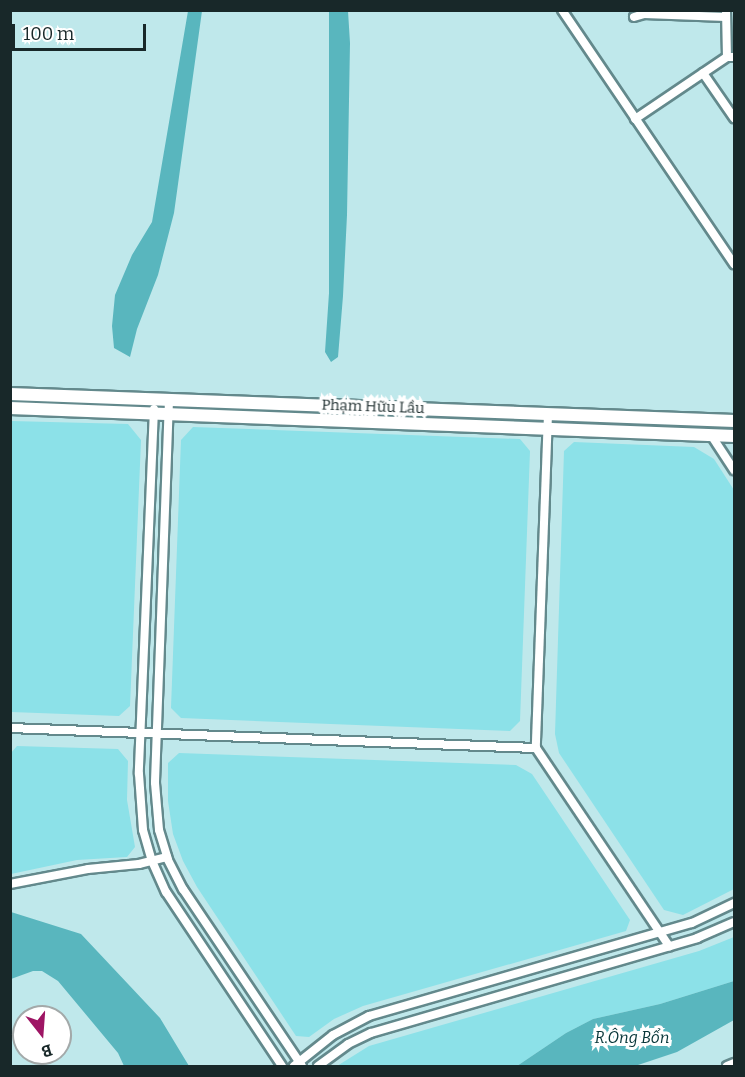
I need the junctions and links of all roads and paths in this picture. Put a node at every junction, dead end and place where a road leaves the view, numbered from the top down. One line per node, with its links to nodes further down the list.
1 (562, 10): 7 (street)
2 (726, 14): 3 (street); 4 (street)
3 (634, 17)
4 (731, 57): 5 (street)
5 (703, 73): 6 (street); 7 (street)
6 (735, 118)
7 (635, 119): 8 (street)
8 (735, 264)
9 (10, 394): 10 (main road, Phạm Hữu Lầu)
10 (154, 399): 11 (main road, Phạm Hữu Lầu); 13 (street)
11 (169, 400): 14 (main road, Phạm Hữu Lầu); 15 (street)
12 (10, 408): 13 (main road, Phạm Hữu Lầu)
13 (154, 414): 15 (main road, Phạm Hữu Lầu); 22 (street)
14 (548, 414): 16 (main road, Phạm Hữu Lầu); 17 (street)
15 (169, 415): 17 (main road, Phạm Hữu Lầu); 23 (street)
16 (735, 421)
17 (547, 429): 18 (main road, Phạm Hữu Lầu); 24 (street)
18 (711, 435): 19 (main road, Phạm Hữu Lầu); 20 (street)
19 (735, 436)
20 (735, 470)
21 (10, 728): 22 (street)
22 (141, 733): 23 (street); 26 (street)
23 (157, 733): 24 (street); 25 (street)
24 (536, 748): 30 (street)
25 (167, 857): 26 (street); 33 (street)
26 (152, 861): 27 (street); 34 (street)
27 (10, 884)
28 (735, 903): 30 (street)
29 (735, 922): 31 (street)
30 (660, 933): 31 (street); 33 (street)
31 (669, 946): 35 (street)
32 (735, 1063): 36 (street)
33 (298, 1065)
34 (282, 1066)
35 (318, 1066)
36 (727, 1066)

